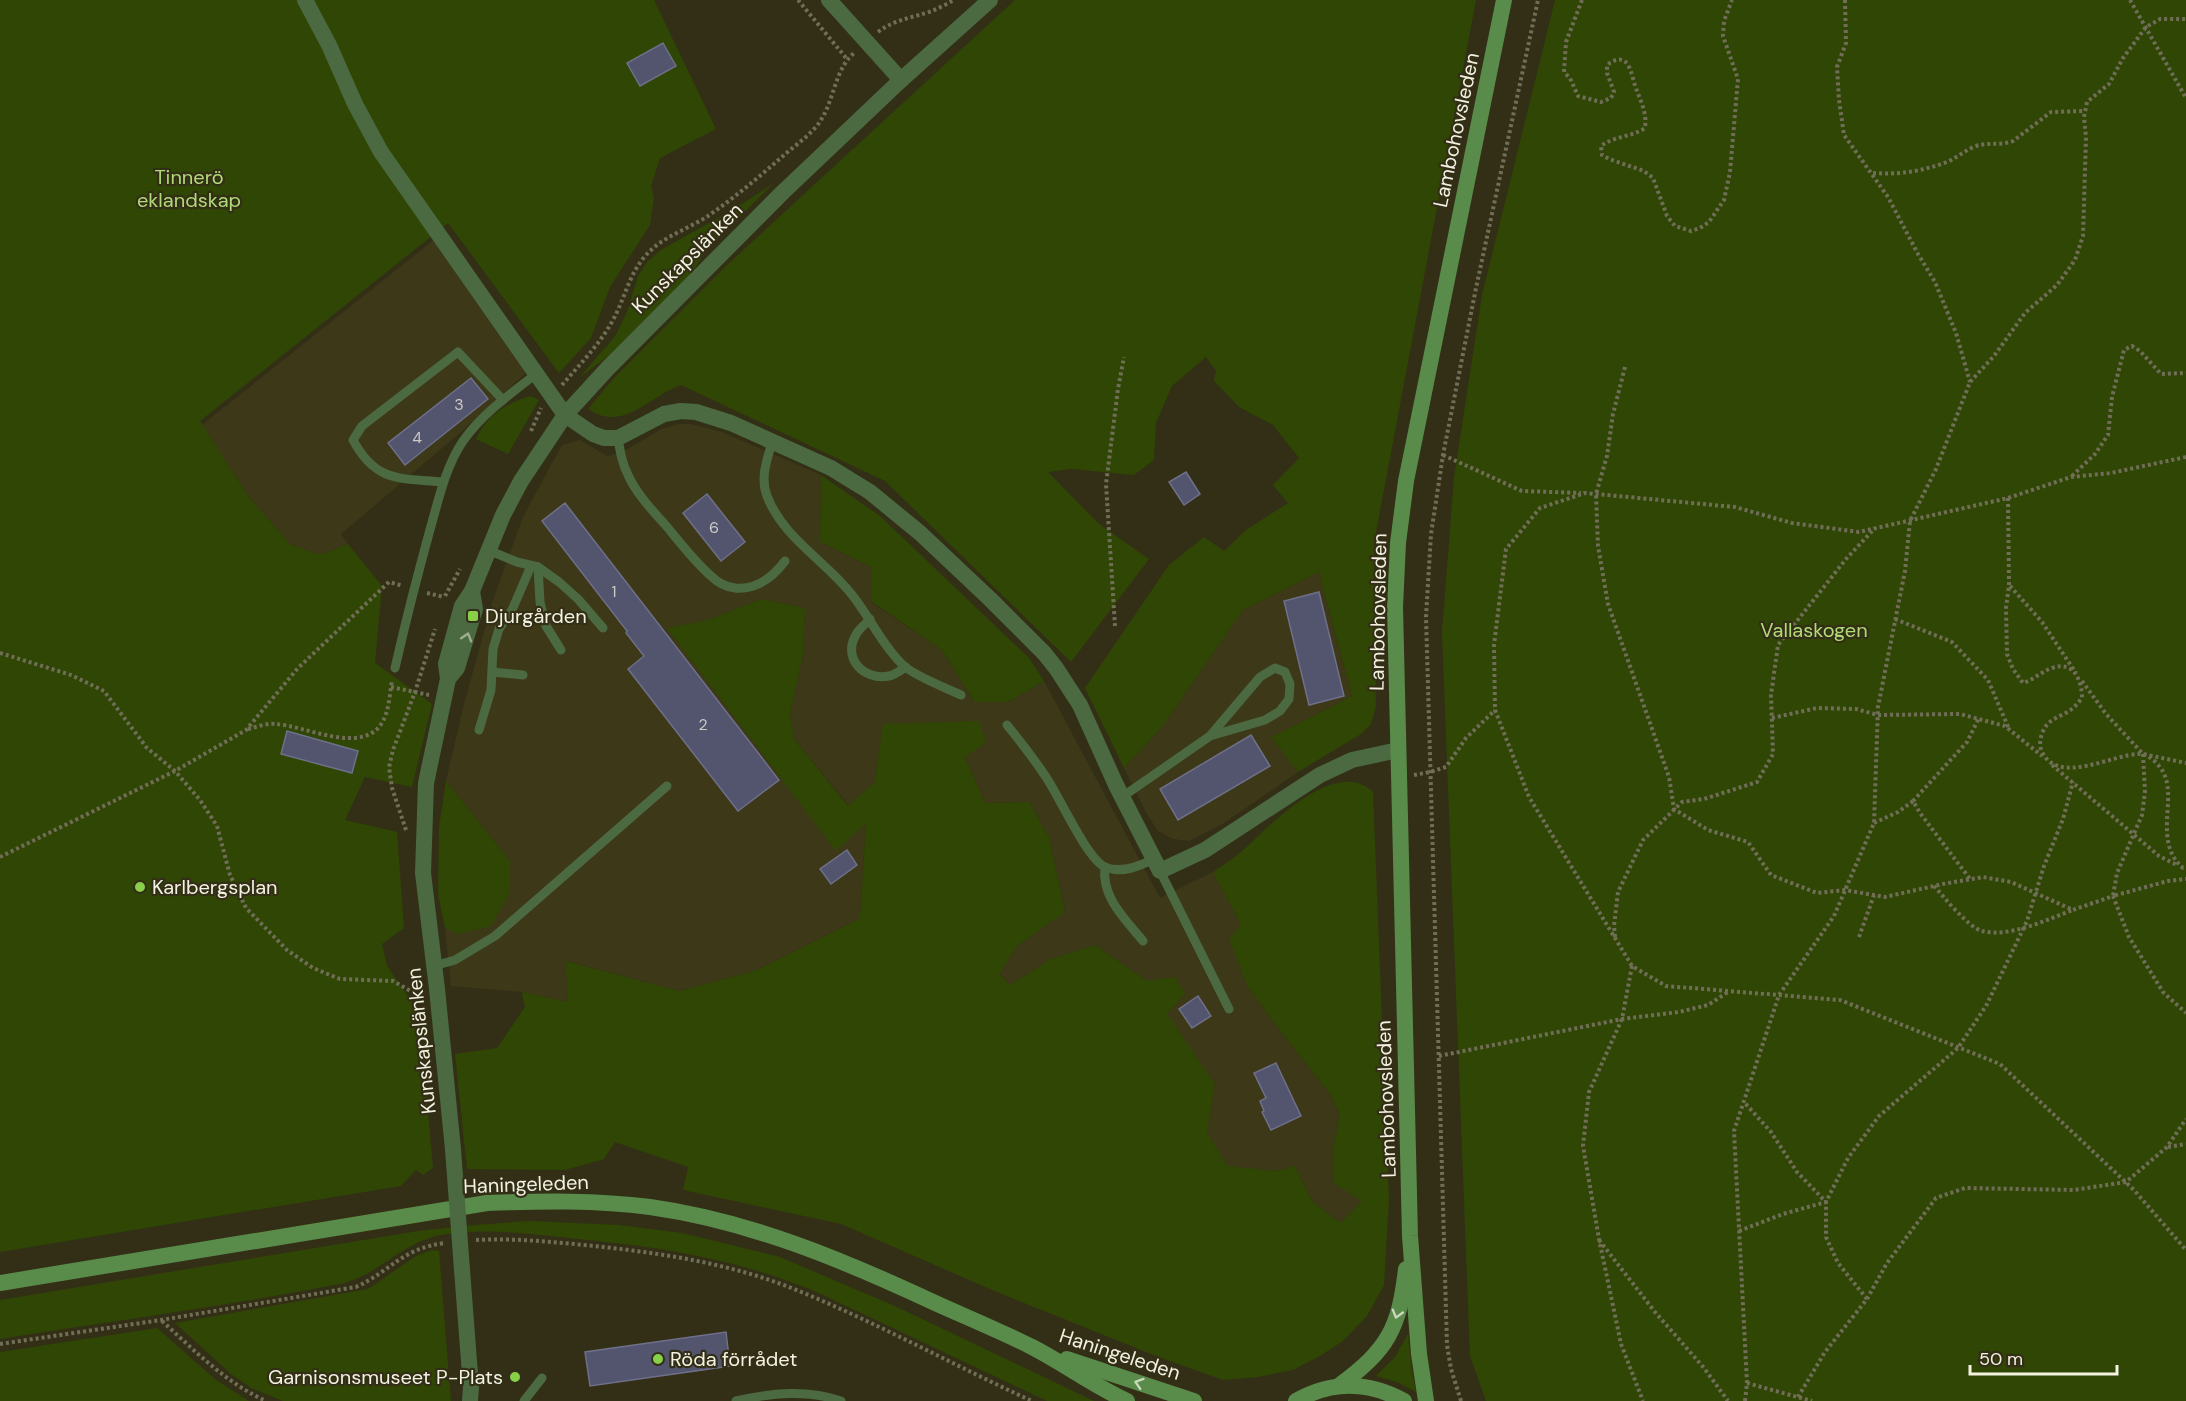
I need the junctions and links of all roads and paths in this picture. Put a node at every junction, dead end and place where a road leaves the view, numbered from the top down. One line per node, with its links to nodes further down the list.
1 (305, 0): 22 (street)
2 (798, 0): 14 (path)
3 (829, 0): 14 (street)
4 (954, 0): 14 (path)
5 (990, 0): 15 (street, Kunskapslänken)
6 (1504, 0): 65 (main road, Lambohovsleden)
7 (1538, 0): 28 (path)
8 (1582, 0): 9 (path)
9 (1732, 0)
10 (1845, 0): 18 (path)
11 (2130, 0): 13 (path)
12 (2186, 19): 13 (path)
13 (2146, 27): 16 (path); 17 (path)
14 (866, 42): 15 (street)
15 (901, 80): 25 (street, Kunskapslänken)
16 (2186, 98)
17 (2085, 111): 18 (path); 23 (path)
18 (1873, 173): 23 (path)
19 (1124, 357): 44 (path)
20 (1625, 367): 33 (path)
21 (2186, 373): 30 (path)
22 (537, 374): 24 (lane); 25 (street)
23 (1970, 382): 35 (path)
24 (503, 400): 31 (lane); 31 (lane)
25 (566, 415): 26 (street); 37 (street, Kunskapslänken)
26 (618, 438): 27 (street); 38 (lane)
27 (772, 442): 42 (lane); 73 (street)
28 (1443, 454): 32 (path); 70 (path)
29 (2186, 457): 30 (path)
30 (2071, 477): 34 (path)
31 (443, 482): 49 (lane)
32 (1585, 493): 33 (path); 56 (path)
33 (1596, 494): 36 (path); 75 (path)
34 (2008, 498): 35 (path); 41 (path)
35 (1910, 521): 36 (path); 43 (path)
36 (1875, 527): 58 (path)
37 (488, 550): 39 (lane); 94 (street, Kunskapslänken)
38 (785, 561)
39 (534, 567): 45 (lane); 46 (lane); 50 (lane)
40 (389, 582): 61 (path)
41 (2009, 585): 52 (path); 52 (path)
42 (870, 619): 48 (lane); 48 (lane)
43 (1896, 619): 57 (path); 63 (path)
44 (1114, 626)
45 (603, 628)
46 (561, 650)
47 (0, 653): 69 (path)
48 (906, 667): 55 (lane)
49 (395, 668): 53 (path)
50 (492, 672): 51 (lane); 62 (lane)
51 (523, 675)
52 (2078, 675): 66 (path); 67 (path)
53 (391, 687): 54 (path); 61 (path)
54 (415, 692)
55 (961, 695)
56 (1495, 710): 70 (path); 92 (path)
57 (1878, 715): 58 (path); 59 (path); 76 (path)
58 (1772, 718): 75 (path)
59 (1979, 718): 63 (path); 74 (path)
60 (1007, 725): 80 (lane)
61 (246, 730): 69 (path)
62 (479, 730)
63 (2010, 730): 67 (path)
64 (1210, 736): 64 (lane); 73 (lane)
65 (1398, 750): 79 (street); 111 (main road, Lambohovsleden)
66 (2143, 754): 67 (path); 68 (path); 77 (path); 81 (path)
67 (2050, 762): 71 (path)
68 (2186, 763)
69 (175, 771): 78 (path); 98 (path)
70 (1430, 772): 103 (path)
71 (2073, 782): 77 (path); 86 (path)
72 (667, 786): 94 (lane)
73 (1122, 797): 79 (street)
74 (1913, 801): 76 (path); 82 (path)
75 (1674, 809): 85 (path); 92 (path)
76 (1874, 823): 85 (path)
77 (2133, 834): 81 (path); 88 (path)
78 (0, 857)
79 (1157, 865): 80 (lane); 99 (lane)
80 (1105, 867): 93 (lane)
81 (2185, 869)
82 (1970, 879): 84 (path); 86 (path)
83 (2186, 879): 88 (path)
84 (1934, 886): 87 (path); 90 (path)
85 (1845, 890): 87 (path); 97 (path)
86 (2036, 892): 89 (path); 90 (path)
87 (1874, 896): 91 (path)
88 (2113, 896): 89 (path); 100 (path)
89 (2073, 910): 90 (path)
90 (2025, 927): 102 (path)
91 (1859, 937)
92 (1615, 939): 95 (path)
93 (1143, 941)
94 (434, 966): 126 (street, Kunskapslänken, bridge)
95 (1632, 966): 96 (path); 101 (path)
96 (1728, 991): 97 (path); 101 (path)
97 (1779, 995): 102 (path); 104 (path)
98 (424, 999)
99 (1229, 1009)
100 (2186, 1014)
101 (1622, 1019): 103 (path); 112 (path)
102 (1958, 1048): 108 (path); 109 (path)
103 (1439, 1056): 136 (path)
104 (1744, 1102): 109 (path); 110 (path)
105 (2186, 1119): 107 (path)
106 (2186, 1144): 107 (path)
107 (2167, 1147): 108 (path)
108 (2126, 1182): 115 (path); 117 (path)
109 (1826, 1202): 110 (path); 117 (path)
110 (1739, 1231): 122 (path)
111 (1410, 1236): 123 (main road, Lambohovsleden, one-way to 123); 135 (main road, Lambohovsleden)
112 (1599, 1239): 137 (path); 138 (path)
113 (473, 1240): 130 (path)
114 (454, 1242): 118 (path)
115 (2186, 1250)
116 (0, 1283): 120 (main road, Haningeleden)
117 (1867, 1299): 124 (path)
118 (161, 1320): 119 (path); 125 (path)
119 (0, 1344)
120 (1033, 1348): 131 (main road, Haningeleden); 132 (main road, Haningeleden, one-way to 120)
121 (542, 1378): 127 (lane)
122 (1747, 1383): 124 (path); 139 (path)
123 (1340, 1385): 133 (main road); 134 (main road)
124 (1798, 1397): 140 (path)
125 (267, 1401)
126 (470, 1401)
127 (524, 1401)
128 (736, 1401): 129 (lane)
129 (841, 1401)
130 (1032, 1401)
131 (1127, 1401)
132 (1194, 1401)
133 (1296, 1401)
134 (1404, 1401)
135 (1426, 1401)
136 (1461, 1401)
137 (1643, 1401)
138 (1728, 1401)
139 (1745, 1401)
140 (1812, 1401)

